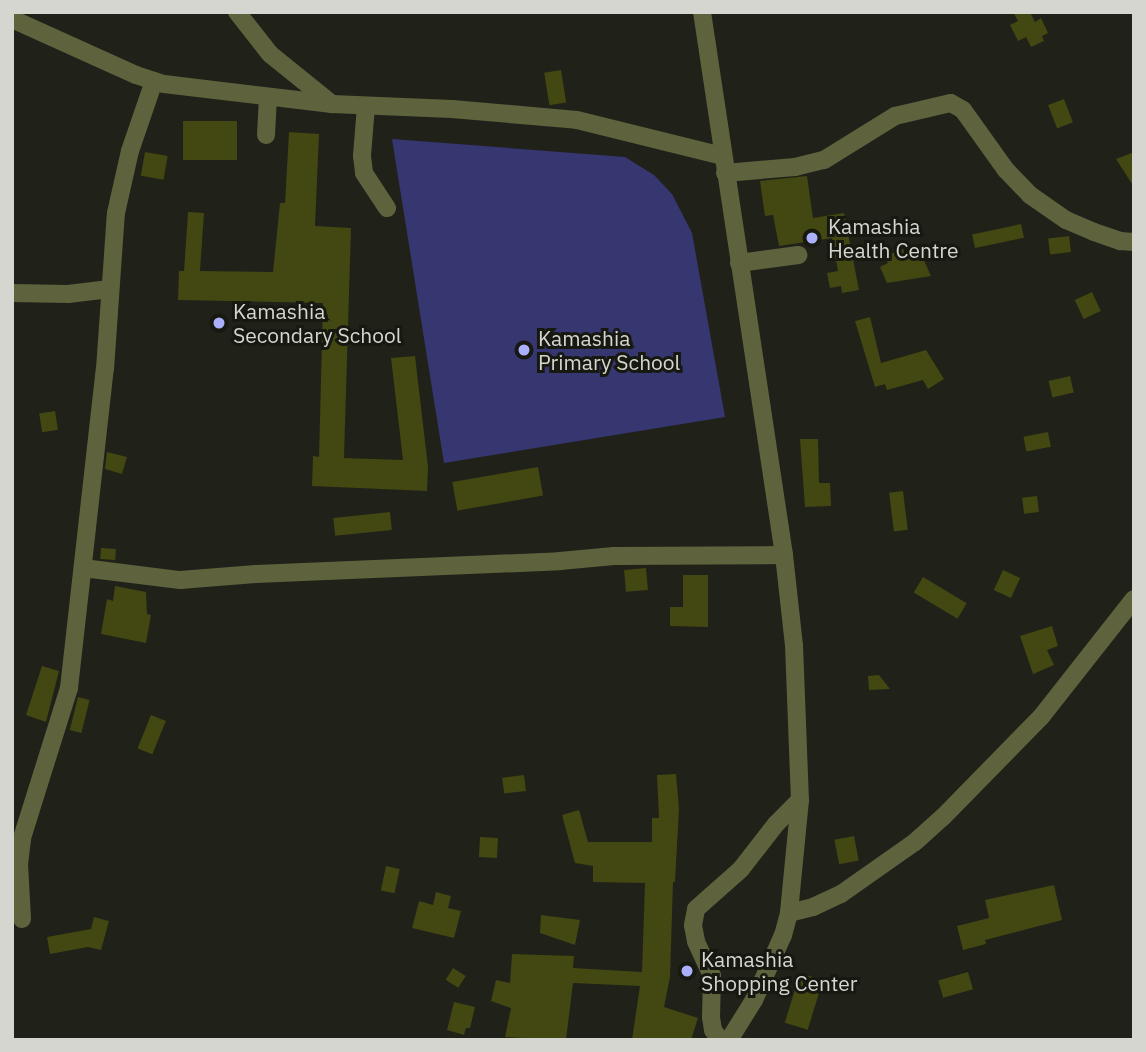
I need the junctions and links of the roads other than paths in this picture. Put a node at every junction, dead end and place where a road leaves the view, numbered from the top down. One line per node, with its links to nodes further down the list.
1 (237, 12): 6 (street)
2 (702, 12): 9 (street)
3 (12, 19): 4 (street)
4 (154, 80): 5 (street); 14 (street)
5 (268, 98): 6 (street); 8 (street)
6 (332, 104): 7 (street)
7 (366, 106): 9 (street); 10 (street)
8 (266, 135)
9 (724, 165): 11 (street); 13 (street)
10 (387, 208)
11 (1134, 242)
12 (798, 254): 13 (street)
13 (739, 263): 16 (street)
14 (110, 289): 15 (street); 17 (street)
15 (12, 293)
16 (783, 555): 17 (street); 19 (street)
17 (83, 568): 21 (street)
18 (1134, 599): 20 (street)
19 (800, 800): 20 (street); 22 (street)
20 (789, 913): 23 (street)
21 (22, 919)
22 (720, 1040)
23 (729, 1040)

